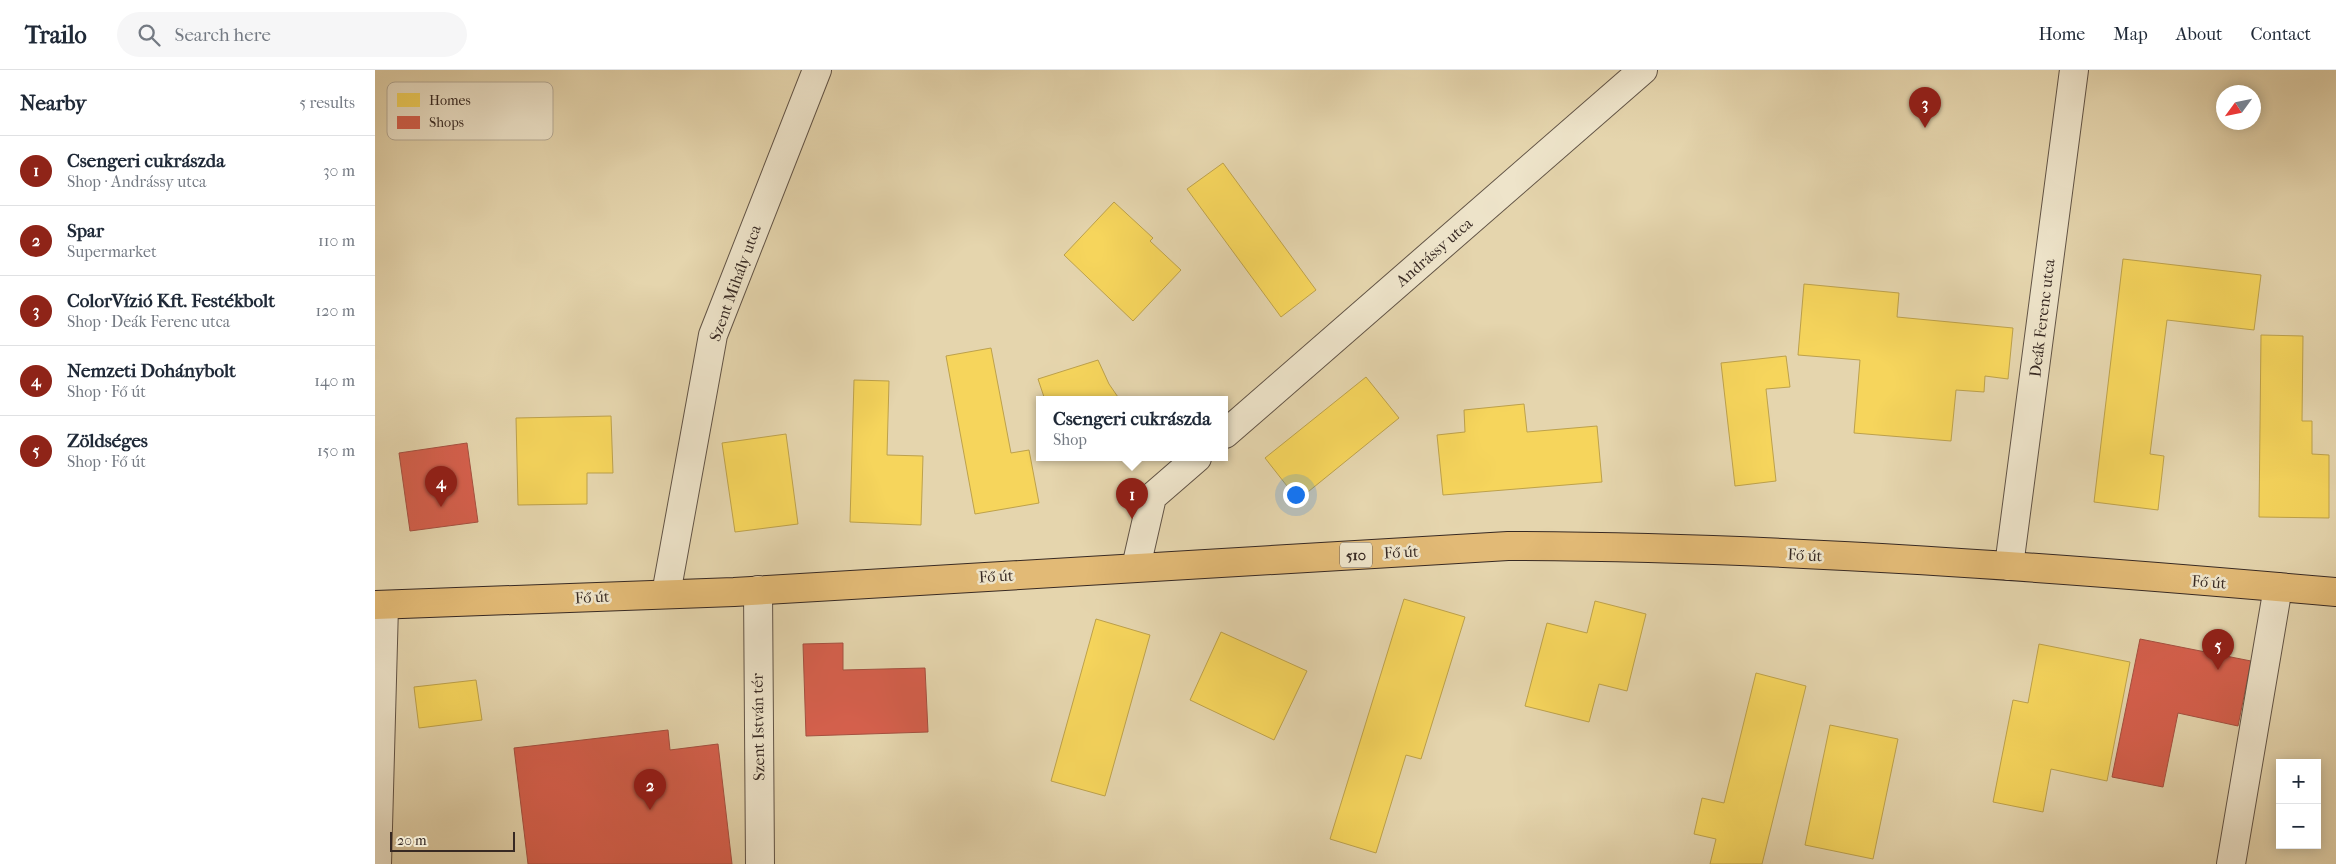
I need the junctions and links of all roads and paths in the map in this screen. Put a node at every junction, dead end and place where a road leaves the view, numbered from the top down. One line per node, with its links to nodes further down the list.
1 (817, 70): 11 (street, Szent Mihály utca)
2 (1643, 70): 4 (street, Andrássy utca)
3 (2074, 70): 6 (street, Deák Ferenc utca)
4 (1228, 431)
5 (1194, 461): 7 (street)
6 (2009, 566): 7 (main road, Fő út / 510); 8 (main road, Fő út / 510)
7 (1136, 568): 9 (main road, Fő út / 510)
8 (2278, 587): 10 (main road, Fő út / 510); 15 (street)
9 (758, 590): 11 (main road, Fő út / 510); 14 (street, Szent István tér)
10 (2336, 592)
11 (666, 594): 12 (main road, Fő út / 510)
12 (379, 606): 13 (street)
13 (377, 864)
14 (760, 864)
15 (2231, 864)

